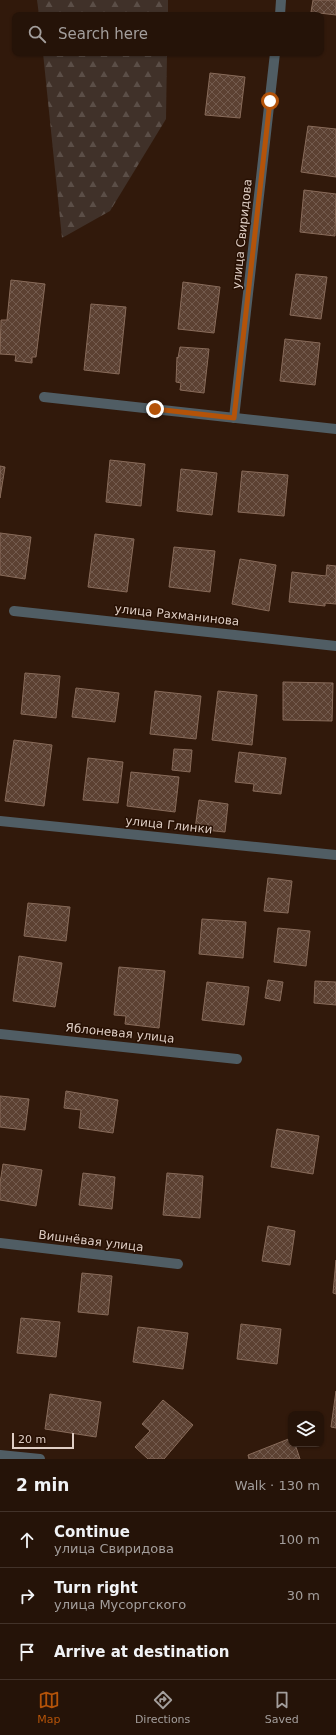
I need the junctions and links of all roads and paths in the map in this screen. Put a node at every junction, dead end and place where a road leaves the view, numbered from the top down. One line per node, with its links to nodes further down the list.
1 (281, 0): 2 (street)
2 (280, 12)
3 (275, 56): 5 (street, улица Свиридова)
4 (44, 397): 5 (street)
5 (234, 418): 6 (street)
6 (336, 429)
7 (14, 611): 8 (street, улица Рахманинова)
8 (336, 646)
9 (0, 821): 10 (street, улица Глинки)
10 (336, 855)
11 (0, 1034): 12 (street, Яблоневая улица)
12 (237, 1059)
13 (0, 1243): 14 (street, Вишнёвая улица)
14 (178, 1264)
15 (0, 1455): 16 (street)
16 (40, 1459)

